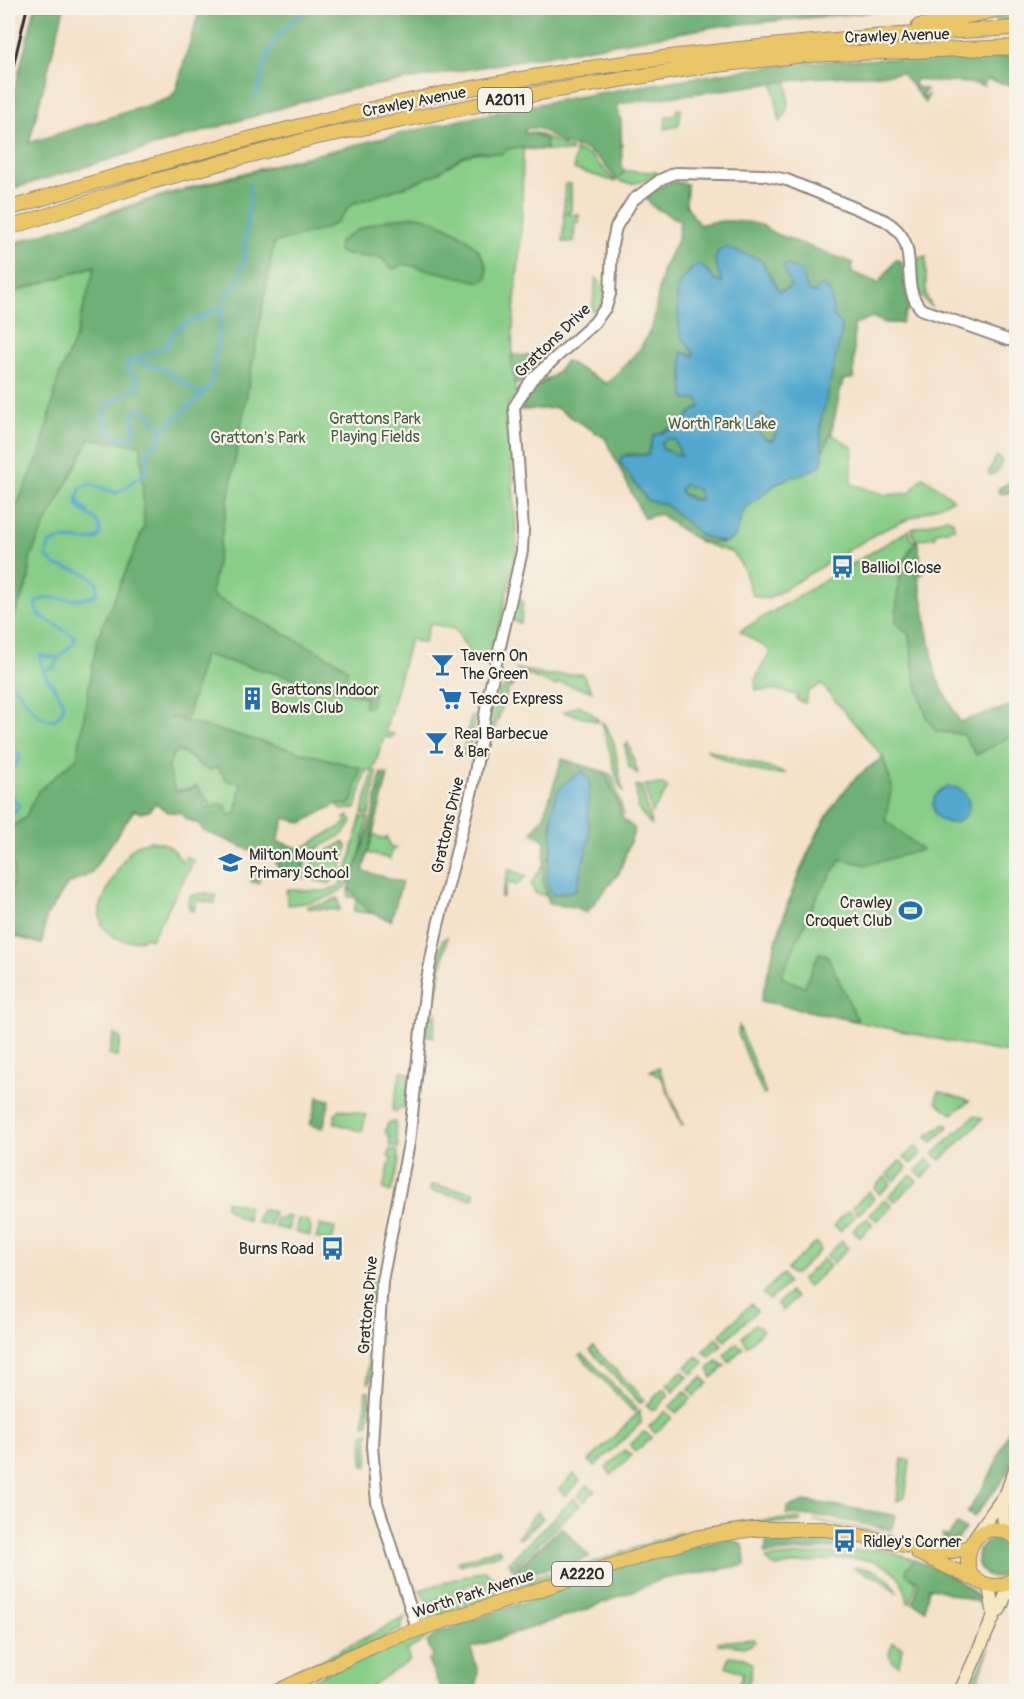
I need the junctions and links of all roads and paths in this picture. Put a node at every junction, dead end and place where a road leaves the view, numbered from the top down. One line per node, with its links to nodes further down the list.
1 (1007, 8): 3 (main road, A2011)
2 (1017, 28): 3 (main road, Crawley Avenue / A2011)
3 (867, 36): 5 (main road, Crawley Avenue / A2011)
4 (1017, 47): 6 (main road, Crawley Avenue / A2011)
5 (8, 208)
6 (8, 228)
7 (1008, 340): 16 (street, Grattons Drive)
8 (1017, 1467): 9 (main road)
9 (1005, 1495): 10 (main road); 11 (main road)
10 (1012, 1535): 11 (main road, Worth Park Avenue)
11 (972, 1542): 12 (main road, Worth Park Avenue / A2220); 14 (main road)
12 (903, 1546): 14 (main road); 16 (main road, Worth Park Avenue / A2220)
13 (1014, 1579): 14 (main road); 15 (main road)
14 (983, 1583): 15 (main road)
15 (994, 1616): 18 (main road)
16 (417, 1629): 17 (main road, Worth Park Avenue / A2220)
17 (276, 1692)
18 (960, 1692)

